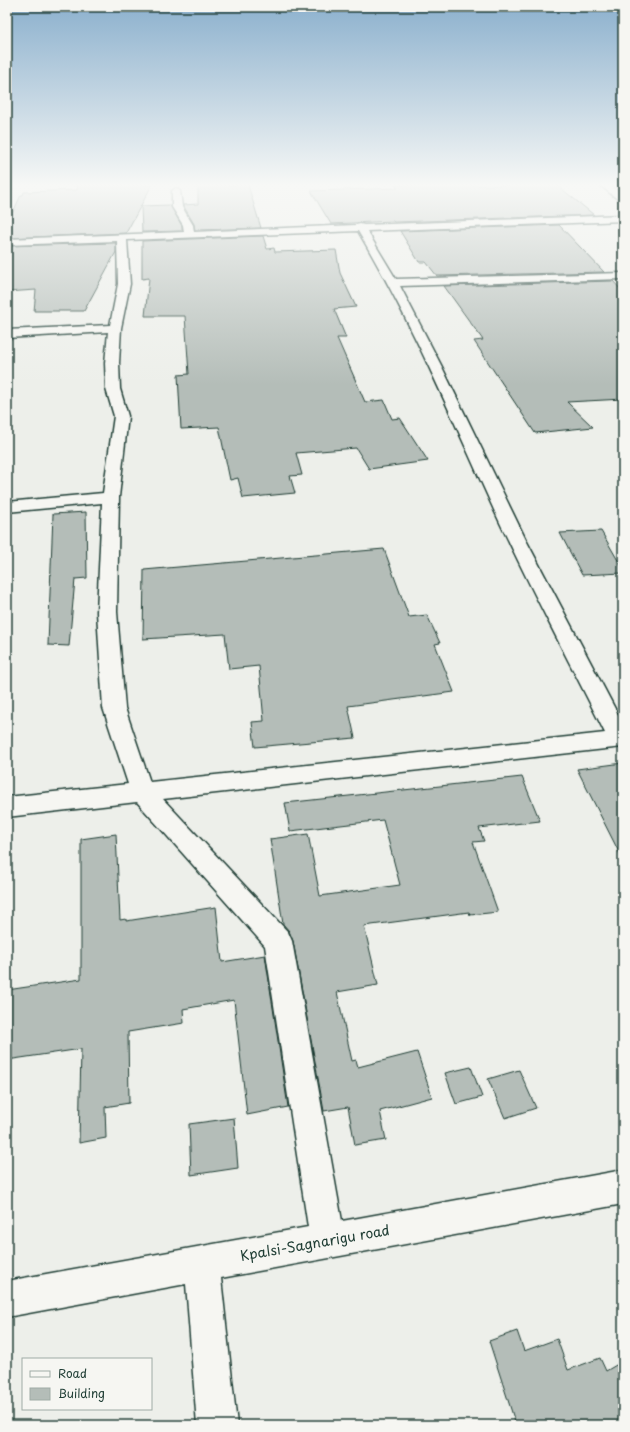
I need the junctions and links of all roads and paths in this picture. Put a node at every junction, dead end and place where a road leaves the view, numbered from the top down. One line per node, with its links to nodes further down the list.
1 (123, 252): 5 (street)
2 (376, 252): 4 (street)
3 (623, 276): 4 (street)
4 (392, 283): 9 (street)
5 (115, 328): 6 (street); 7 (street)
6 (7, 334)
7 (111, 497): 8 (street); 10 (street)
8 (7, 507)
9 (622, 739): 10 (street)
10 (142, 792): 11 (street); 13 (street)
11 (7, 806)
12 (623, 1187): 13 (street, Kpalsi-Sagnarigu road)
13 (328, 1241): 14 (street, Kpalsi-Sagnarigu road)
14 (202, 1264): 15 (street, Kpalsi-Sagnarigu road); 16 (street)
15 (7, 1298)
16 (217, 1425)

